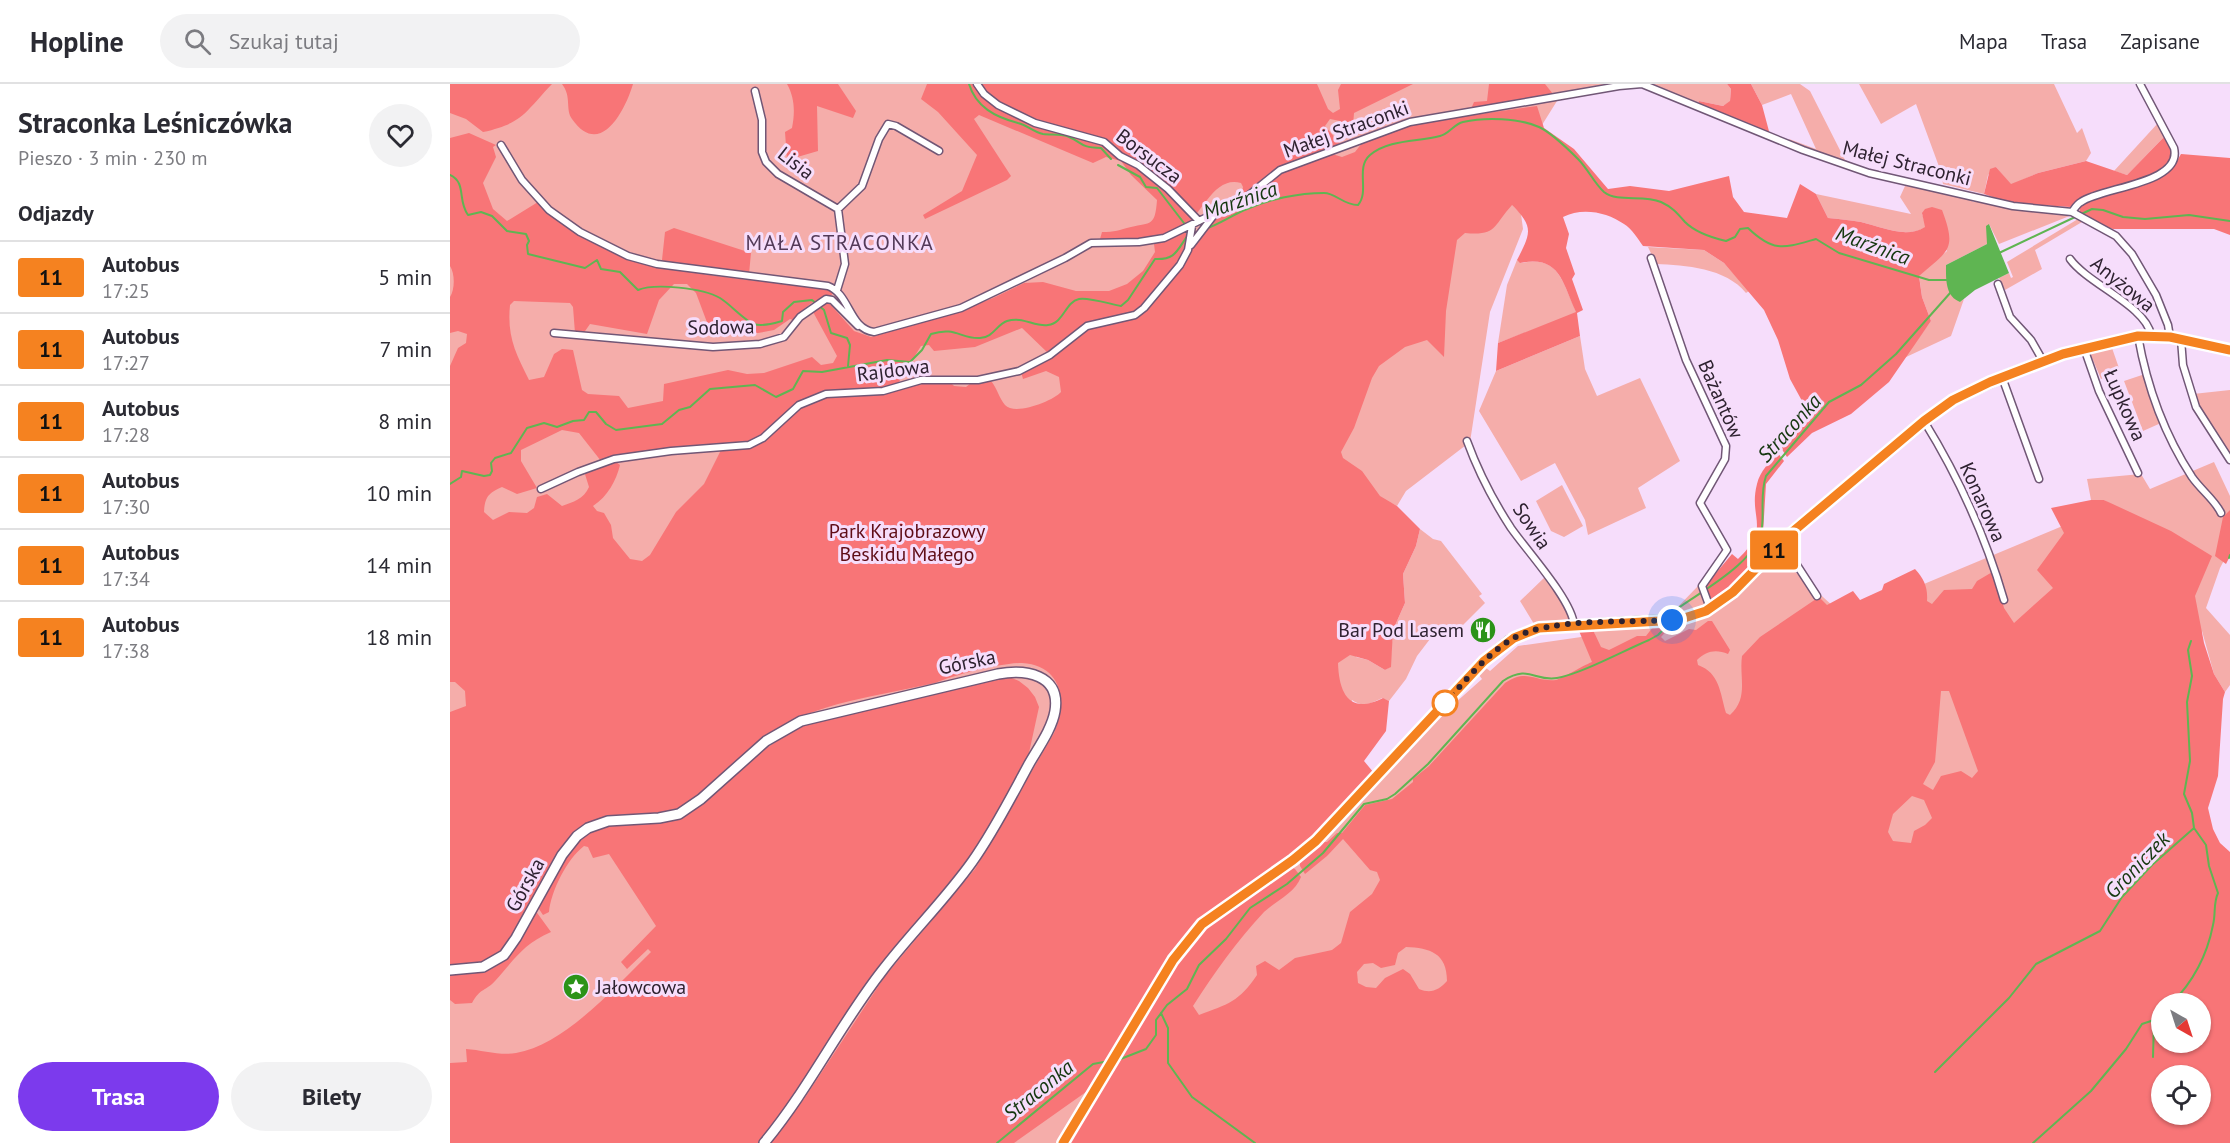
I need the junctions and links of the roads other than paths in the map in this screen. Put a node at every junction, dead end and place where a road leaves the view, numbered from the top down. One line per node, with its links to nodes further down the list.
1 (977, 84): 9 (street, Borsucza)
2 (2140, 84): 7 (street)
3 (755, 91): 6 (street, Lisia)
4 (501, 145): 15 (street)
5 (939, 151): 6 (street)
6 (838, 209): 15 (street)
7 (2073, 213): 8 (street, Małej Straconki); 20 (street)
8 (1214, 215): 9 (street, Małej Straconki); 11 (street, Rajdowa)
9 (1199, 221): 10 (street, Małej Straconki)
10 (1192, 227): 11 (street, Rajdowa); 16 (street, Małej Straconki)
11 (1189, 247): 31 (street, Rajdowa)
12 (1651, 258): 36 (street, Bażantów)
13 (2070, 259): 18 (street, Anyżowa)
14 (1998, 284): 24 (street)
15 (837, 290): 16 (street)
16 (861, 327): 17 (street, Sodowa)
17 (554, 333)
18 (2151, 335): 19 (street); 20 (street)
19 (2138, 336): 22 (street); 32 (street)
20 (2170, 337): 21 (street)
21 (2181, 339): 23 (street); 28 (street)
22 (2084, 348): 24 (street); 29 (street, Łupkowa)
23 (2230, 350)
24 (2043, 361): 25 (street)
25 (2002, 377): 26 (street); 30 (street)
26 (1924, 421): 33 (street); 35 (street, Konarowa)
27 (1467, 441): 37 (street, Sowia)
28 (2230, 460)
29 (2138, 473)
30 (2040, 479)
31 (541, 489)
32 (2221, 513)
33 (1782, 542): 34 (street); 36 (street)
34 (1817, 596)
35 (2004, 600)
36 (1710, 608): 37 (street)
37 (1574, 625): 40 (street)
38 (450, 970): 39 (street, Górska)
39 (764, 1143)
40 (1063, 1143)

